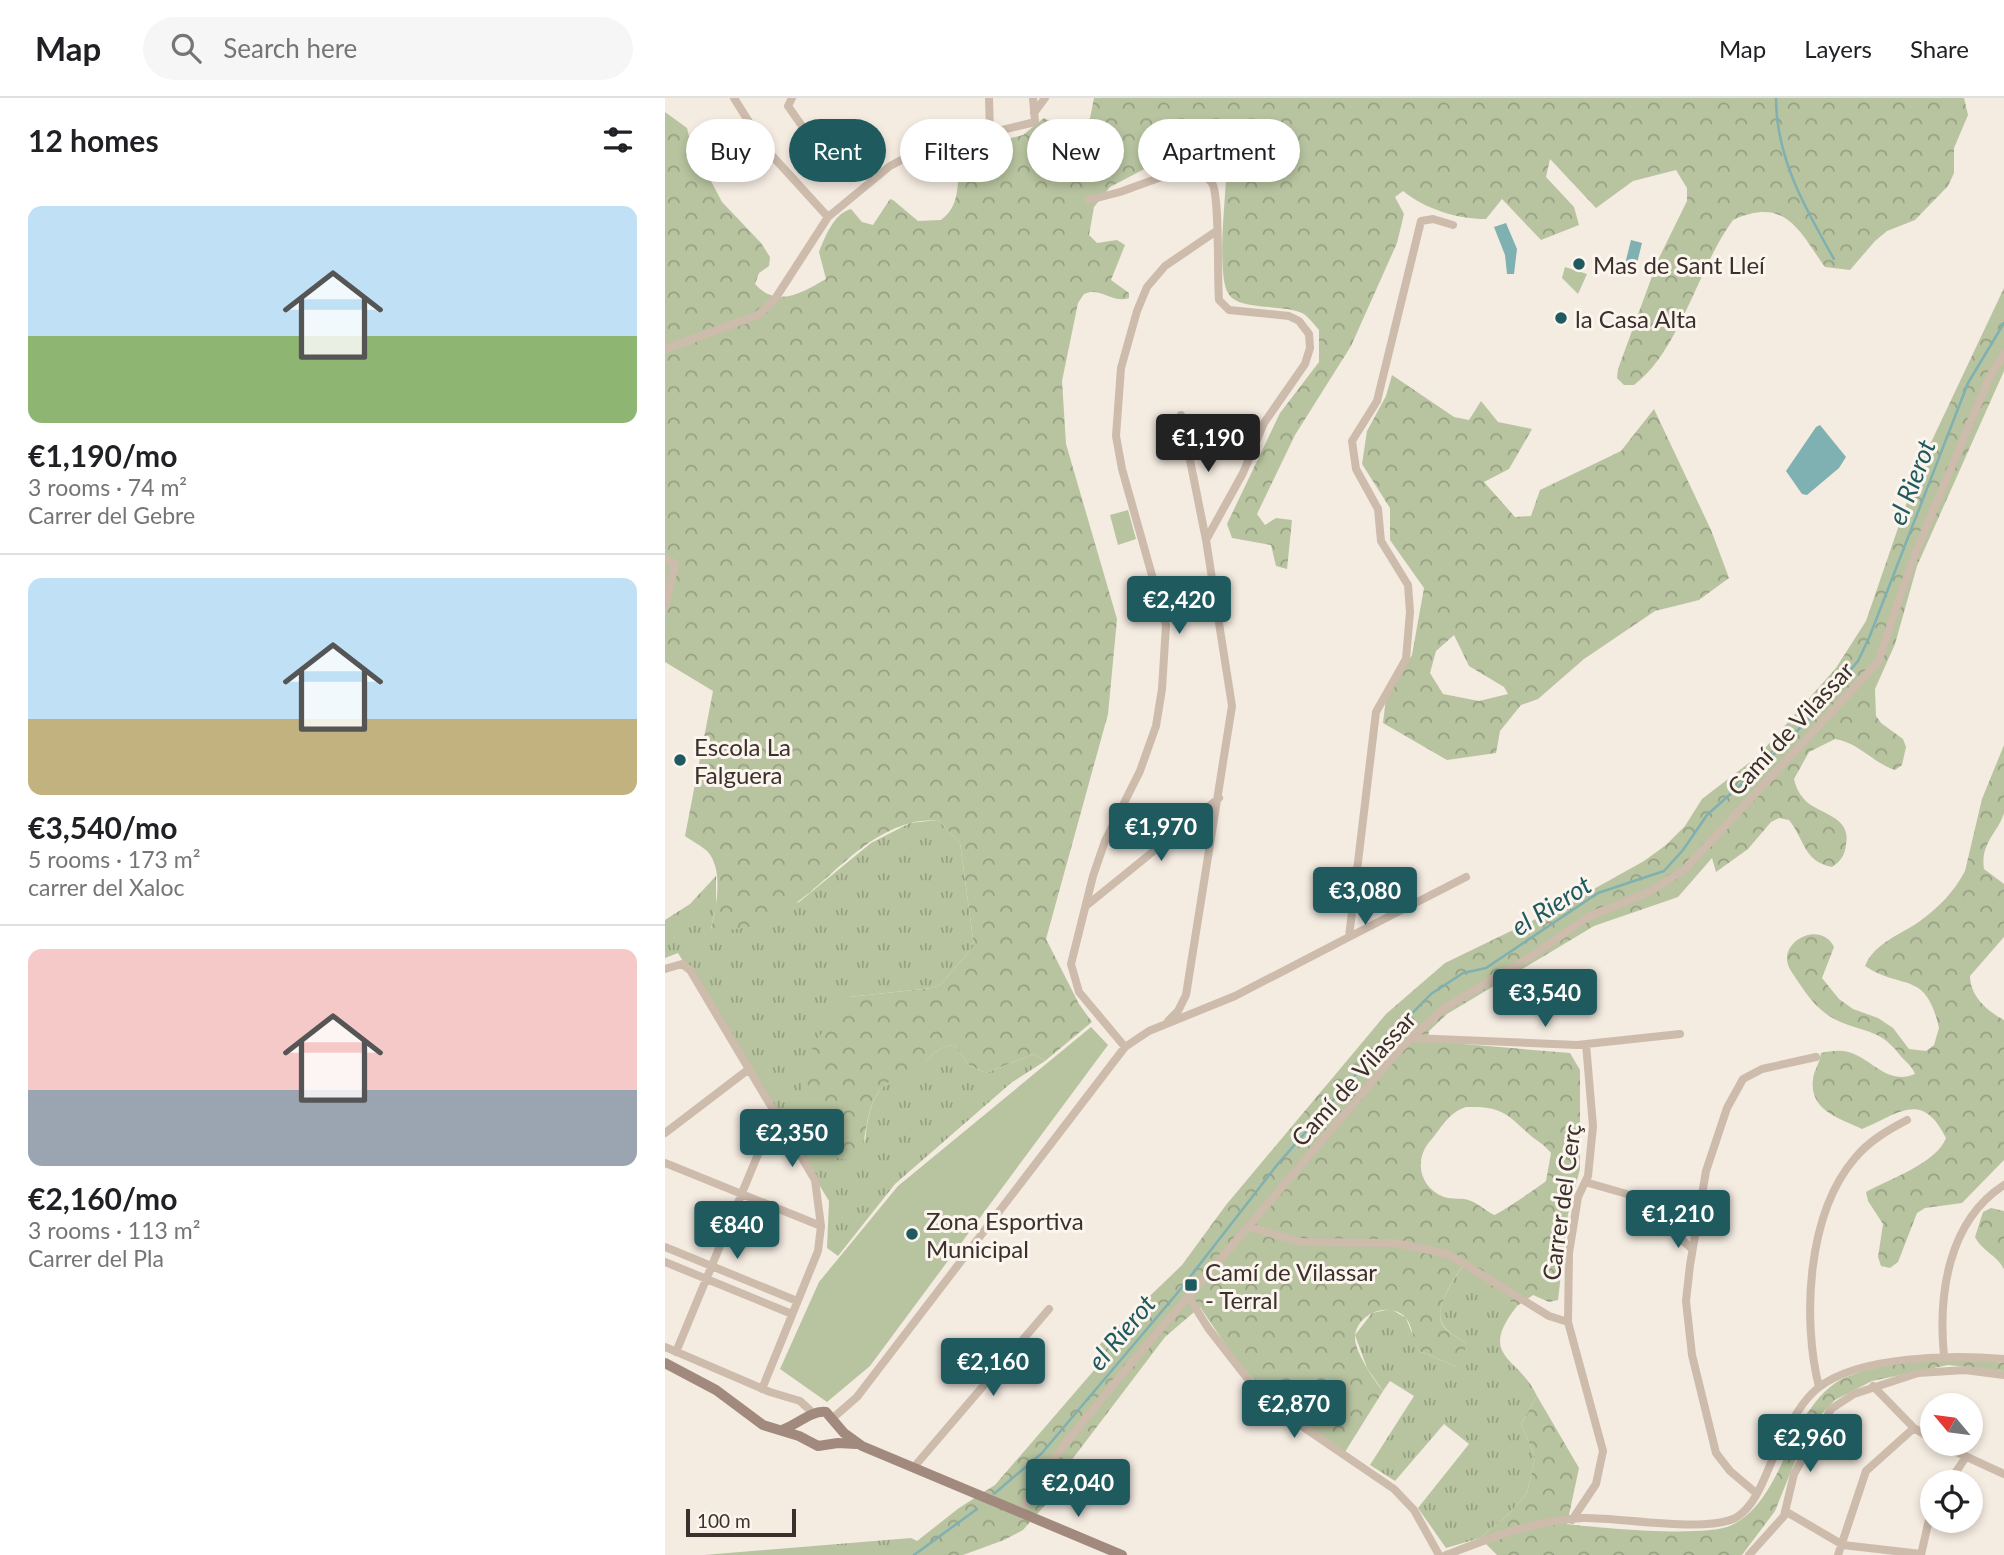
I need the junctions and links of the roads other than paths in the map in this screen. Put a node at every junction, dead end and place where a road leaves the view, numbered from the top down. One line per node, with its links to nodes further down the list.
1 (734, 98): 12 (street)
2 (792, 98): 7 (street)
3 (989, 98): 8 (street)
4 (1033, 98): 6 (street)
5 (1045, 98): 6 (street)
6 (1035, 118): 9 (street)
7 (797, 119)
8 (990, 119)
9 (1013, 125)
10 (900, 162): 12 (street)
11 (1089, 200): 14 (street)
12 (828, 217): 15 (street)
13 (1453, 225): 24 (street)
14 (1215, 232): 18 (street); 23 (street)
15 (665, 349)
16 (2004, 354): 28 (street, Camí de Vilassar)
17 (1181, 415): 18 (street)
18 (1206, 540): 21 (street)
19 (665, 558): 20 (street)
20 (665, 607)
21 (1219, 798): 23 (street); 26 (street)
22 (1466, 877): 24 (street)
23 (1086, 905): 30 (street)
24 (1349, 937): 26 (street)
25 (665, 969): 32 (street)
26 (1164, 1025): 30 (street)
27 (1680, 1034): 29 (street)
28 (1412, 1038): 29 (street); 41 (street, Camí de Vilassar)
29 (1586, 1044): 37 (street, Carrer del Cerç)
30 (1125, 1047): 62 (street)
31 (1816, 1057): 43 (street)
32 (749, 1069): 34 (street); 35 (street)
33 (1907, 1120): 59 (street)
34 (782, 1125): 39 (street); 40 (street)
35 (665, 1133)
36 (665, 1163): 39 (street)
37 (1585, 1182): 43 (street); 51 (street, Carrer del Cerç)
38 (2004, 1185): 54 (street)
39 (742, 1194): 40 (street); 45 (street)
40 (821, 1226): 48 (street)
41 (1248, 1227): 47 (street, Camí de Vilassar); 51 (street)
42 (665, 1247): 45 (street)
43 (1692, 1249): 73 (street)
44 (665, 1262): 46 (street)
45 (711, 1266): 46 (street); 48 (street)
46 (706, 1279): 50 (street); 53 (street)
47 (1188, 1296): 75 (street, Camí de Vilassar); 80 (street)
48 (797, 1301): 50 (street)
49 (1049, 1309): 70 (street)
50 (792, 1314): 60 (street)
51 (1568, 1322): 76 (street, Carrer del Cerç)
52 (665, 1348): 53 (street)
53 (676, 1352): 60 (street)
54 (1944, 1356): 55 (street); 59 (street)
55 (2004, 1359)
56 (665, 1363): 64 (main road)
57 (2004, 1375): 58 (street)
58 (1873, 1386): 63 (street); 74 (street)
59 (1819, 1387): 73 (street)
60 (761, 1389): 61 (street)
61 (810, 1416): 62 (main road); 64 (main road); 66 (main road)
62 (836, 1421): 67 (main road); 68 (main road)
63 (1915, 1428): 65 (street); 78 (street)
64 (782, 1430): 66 (main road)
65 (1920, 1431)
66 (807, 1439): 67 (main road)
67 (832, 1443): 68 (main road)
68 (862, 1446): 70 (main road)
69 (1966, 1457): 71 (street); 72 (street)
70 (914, 1468): 75 (main road)
71 (1957, 1470)
72 (2004, 1474)
73 (1756, 1493): 76 (street)
74 (1785, 1511): 78 (street); 82 (street)
75 (1021, 1513): 79 (main road)
76 (1572, 1520): 81 (street)
77 (1926, 1533): 84 (street)
78 (1843, 1545): 83 (street); 84 (street)
79 (1122, 1555)
80 (1439, 1555)
81 (1445, 1555)
82 (1749, 1555)
83 (1838, 1555)
84 (1921, 1555)

